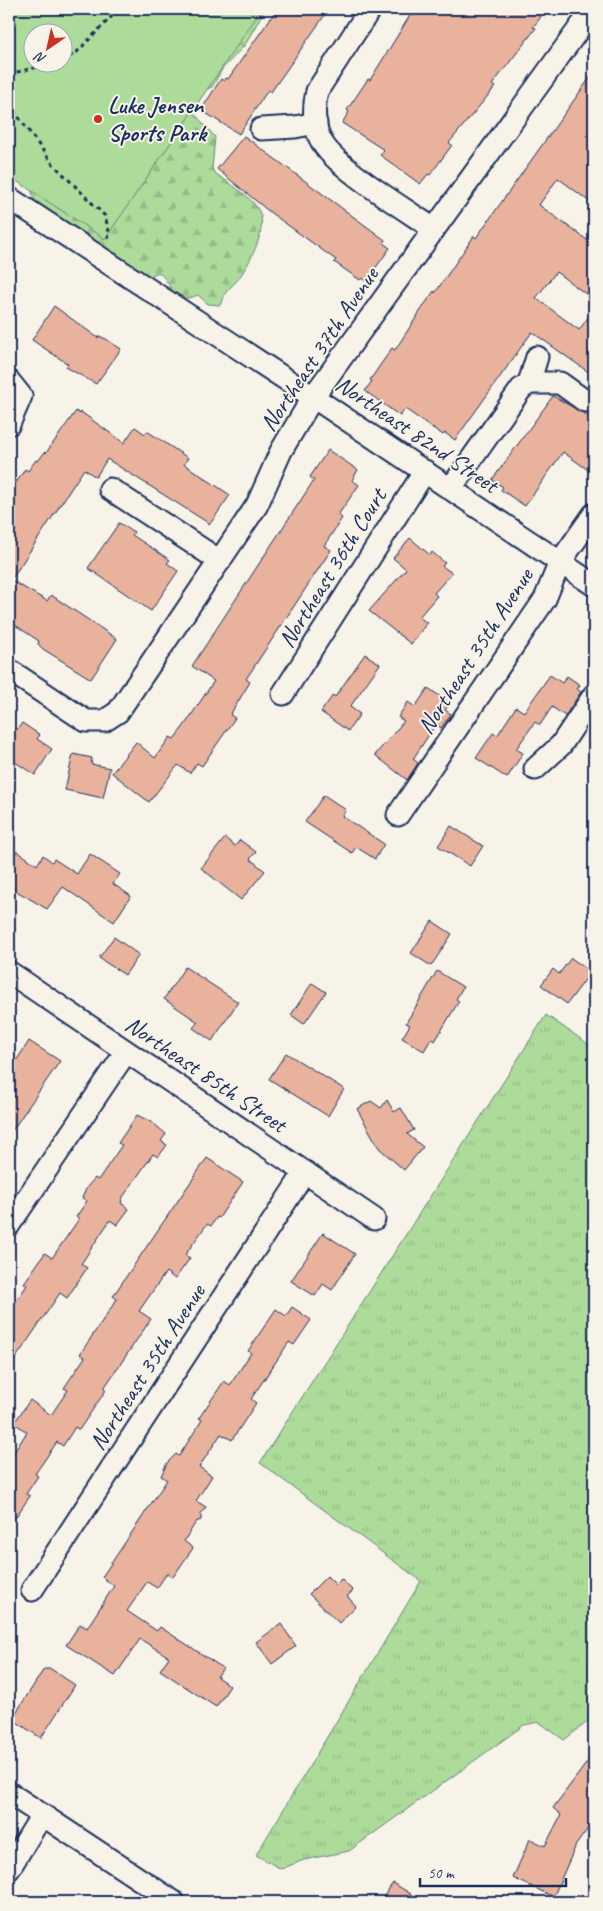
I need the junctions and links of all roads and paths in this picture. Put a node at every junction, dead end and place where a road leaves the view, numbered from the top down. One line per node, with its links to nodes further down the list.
1 (118, 9): 4 (path)
2 (370, 9): 8 (street)
3 (591, 12): 11 (street, Northeast 37th Avenue)
4 (72, 55)
5 (22, 71): 6 (path)
6 (9, 74)
7 (9, 104): 12 (path)
8 (315, 120): 9 (street); 11 (street)
9 (261, 129)
10 (9, 198): 12 (street, Northeast 82nd Street)
11 (434, 229): 16 (street, Northeast 37th Avenue)
12 (103, 259): 16 (street, Northeast 82nd Street)
13 (537, 357): 14 (street)
14 (529, 383): 17 (street); 20 (street)
15 (15, 388): 18 (street)
16 (313, 397): 19 (street, Northeast 82nd Street); 23 (street, Northeast 37th Avenue)
17 (586, 400)
18 (9, 424)
19 (425, 470): 20 (street, Northeast 82nd Street); 27 (street, Northeast 36th Court)
20 (451, 488): 24 (street, Northeast 82nd Street)
21 (110, 489): 23 (street)
22 (594, 514): 24 (street, Northeast 35th Avenue)
23 (220, 561): 26 (street, Northeast 37th Avenue)
24 (560, 562): 25 (street, Northeast 82nd Street); 30 (street, Northeast 35th Avenue)
25 (594, 585)
26 (9, 670)
27 (283, 694)
28 (594, 695): 29 (street)
29 (535, 769)
30 (398, 815)
31 (9, 972): 32 (street, Northeast 85th Street)
32 (126, 1052): 33 (street, Northeast 85th Street); 35 (street)
33 (305, 1172): 34 (street, Northeast 85th Street); 36 (street, Northeast 35th Avenue)
34 (374, 1219)
35 (9, 1224)
36 (32, 1590)
37 (9, 1793): 38 (street)
38 (42, 1816): 39 (street); 40 (street)
39 (9, 1869)
40 (174, 1902)

